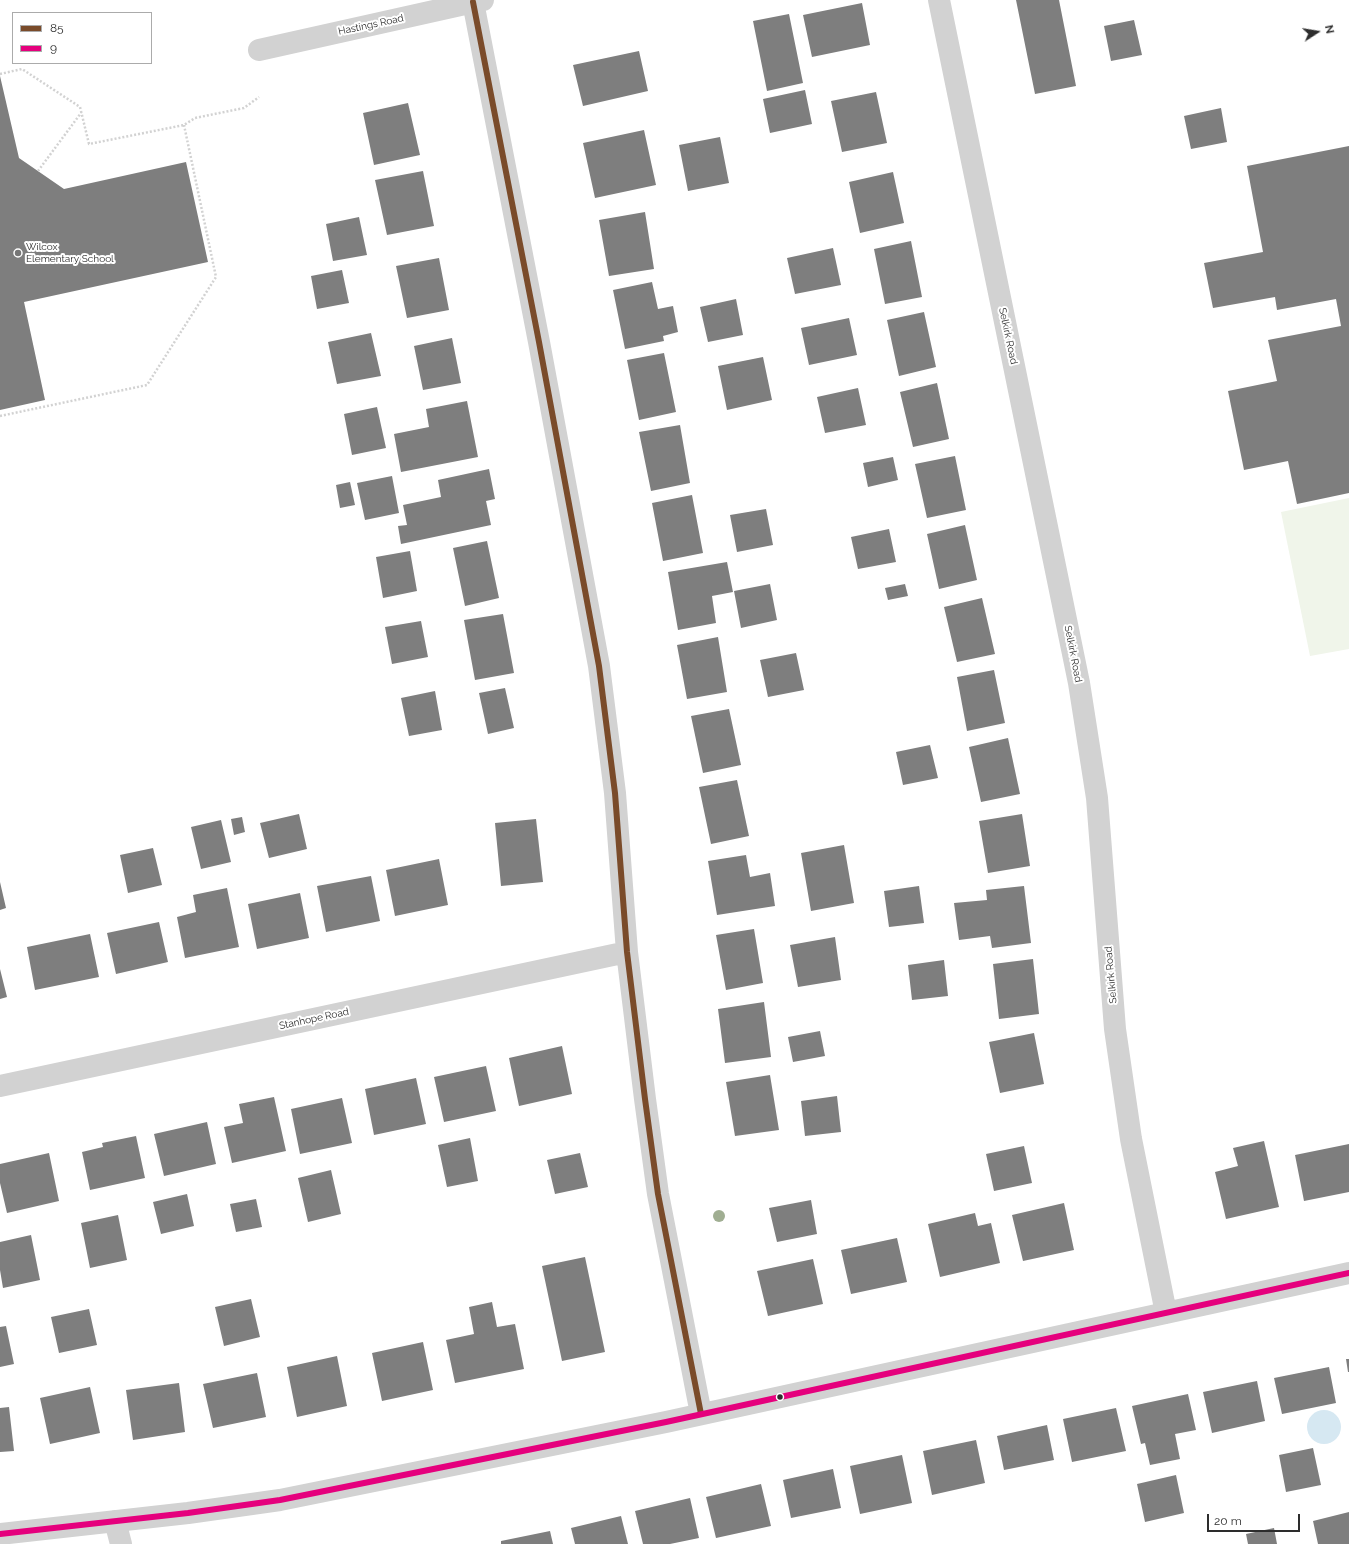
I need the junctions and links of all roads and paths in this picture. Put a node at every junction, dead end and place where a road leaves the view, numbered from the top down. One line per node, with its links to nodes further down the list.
1 (939, 0): 13 (street, Selkirk Road)
2 (478, 1): 3 (street, Hastings Road); 10 (street)
3 (259, 50)
4 (0, 74): 6 (path)
5 (259, 97): 7 (path)
6 (81, 113): 7 (path); 8 (path)
7 (184, 125): 9 (path)
8 (38, 171)
9 (0, 416)
10 (627, 952): 11 (street, Stanhope Road); 14 (street)
11 (0, 1086)
12 (1349, 1273): 13 (street)
13 (1166, 1313): 14 (street)
14 (701, 1414): 15 (street)
15 (115, 1521): 16 (street); 17 (street)
16 (0, 1534)
17 (121, 1544)

